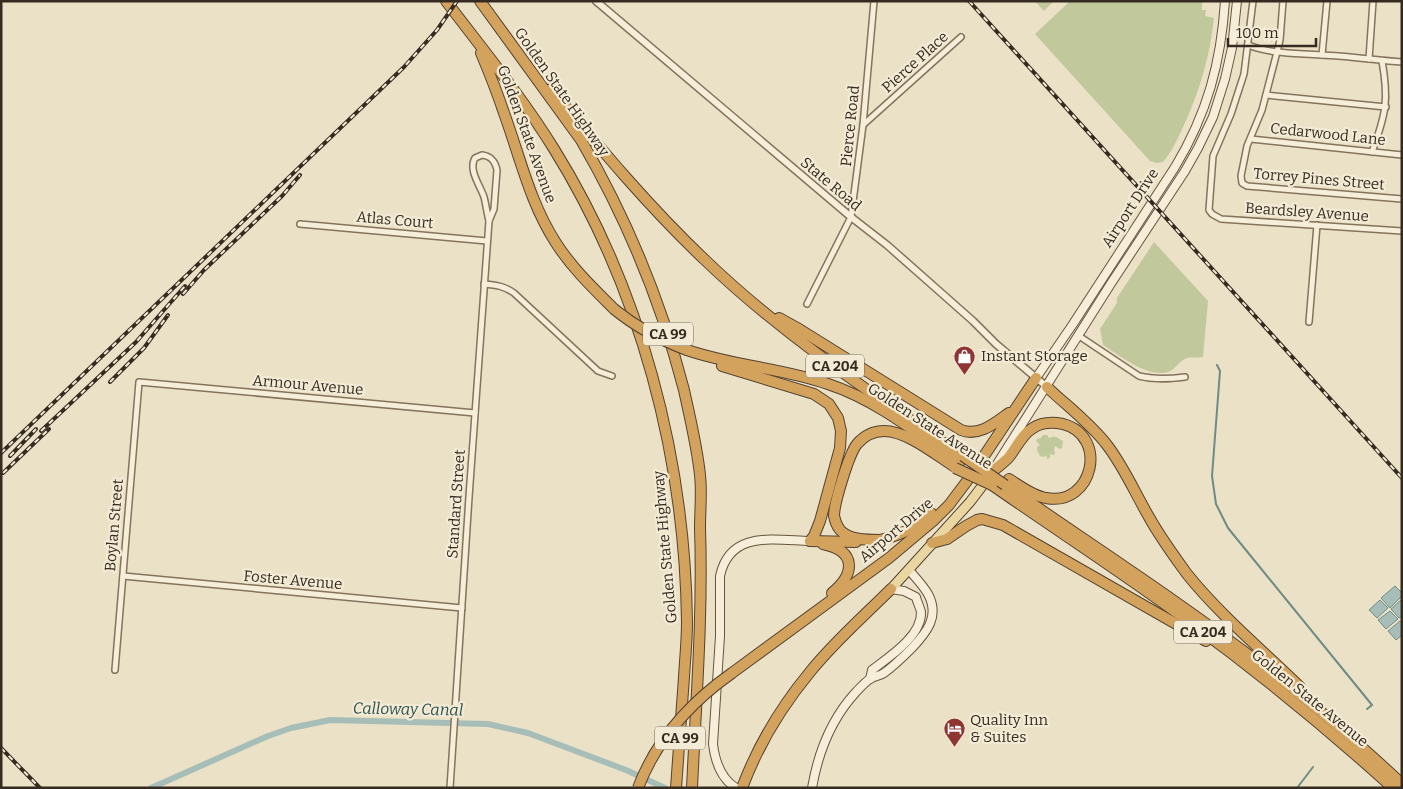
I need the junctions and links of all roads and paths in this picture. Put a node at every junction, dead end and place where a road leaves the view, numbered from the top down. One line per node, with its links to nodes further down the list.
1 (446, 1): 13 (highway, Golden State Highway / CA 99)
2 (480, 1): 11 (highway, Golden State Highway / CA 99)
3 (596, 1): 27 (street, State Road)
4 (874, 1): 22 (street, Pierce Road)
5 (1225, 1): 41 (main road, Airport Drive)
6 (1237, 1): 37 (main road, Airport Drive)
7 (1253, 1): 14 (street)
8 (1284, 1): 15 (street, Torrey Pines Street)
9 (1327, 1): 16 (street)
10 (1373, 1): 17 (street)
11 (496, 22): 35 (highway, Golden State Avenue / CA 204); 66 (highway, Golden State Highway / CA 99)
12 (961, 37): 22 (street, Pierce Place)
13 (475, 40): 38 (highway, Golden State Avenue, bridge); 65 (highway, Golden State Highway / CA 99)
14 (1248, 45): 15 (street); 30 (street, Beardsley Avenue)
15 (1277, 52): 16 (street); 20 (street, Torrey Pines Street)
16 (1322, 55): 17 (street)
17 (1369, 59): 18 (street)
18 (1382, 61): 19 (street); 21 (street)
19 (1402, 62)
20 (1266, 95): 21 (street); 23 (street, Torrey Pines Street)
21 (1386, 107): 24 (street)
22 (863, 125): 27 (street, Pierce Road)
23 (1251, 139): 24 (street, Cedarwood Lane); 26 (street, Torrey Pines Street)
24 (1372, 152): 25 (street, Cedarwood Lane)
25 (1402, 155)
26 (1402, 199)
27 (850, 217): 34 (street, Pierce Road); 41 (street, State Road)
28 (489, 221): 28 (street, Standard Street); 32 (street, Standard Street)
29 (300, 224): 32 (street, Atlas Court)
30 (1317, 225): 31 (street, Beardsley Avenue); 36 (street)
31 (1402, 230)
32 (487, 241): 33 (street, Standard Street)
33 (484, 284): 39 (street); 45 (street, Standard Street)
34 (807, 304)
35 (757, 306): 44 (highway); 46 (highway, Golden State Avenue / CA 204)
36 (1309, 322)
37 (1079, 336): 40 (street); 43 (main road, Airport Drive)
38 (687, 351): 46 (highway, Golden State Avenue / CA 204); 51 (highway)
39 (612, 376)
40 (1185, 377)
41 (1036, 378): 43 (street, State Road); 44 (highway, Airport Drive)
42 (138, 382): 45 (street, Armour Avenue); 54 (street, Boylan Street)
43 (1047, 387): 47 (main road, Airport Drive); 61 (highway)
44 (1014, 409): 49 (highway, Airport Drive)
45 (475, 413): 56 (street, Standard Street)
46 (962, 462): 48 (highway, Golden State Avenue / CA 204, bridge); 48 (highway, bridge); 50 (highway)
47 (992, 472): 48 (highway); 52 (main road, Airport Drive)
48 (1002, 485): 58 (highway, Golden State Avenue / CA 204); 61 (highway, Golden State Avenue / CA 204)
49 (954, 496): 50 (highway); 57 (highway, Airport Drive)
50 (879, 540): 51 (highway)
51 (810, 541): 57 (highway); 67 (main road)
52 (932, 543): 53 (main road, Airport Drive); 58 (highway)
53 (909, 570): 55 (main road, Airport Drive); 60 (main road)
54 (122, 576): 56 (street, Foster Avenue); 59 (street, Boylan Street)
55 (891, 589): 60 (main road); 68 (highway, Airport Drive)
56 (462, 608): 63 (street, Standard Street)
57 (793, 628): 64 (highway, Airport Drive, bridge)
58 (1248, 666): 70 (highway, Golden State Avenue / CA 204)
59 (115, 670)
60 (870, 679): 69 (main road)
61 (1338, 727): 62 (highway, Golden State Avenue / CA 204)
62 (1402, 784)
63 (450, 788)
64 (638, 788)
65 (676, 788)
66 (692, 788)
67 (736, 788)
68 (742, 788)
69 (812, 788)
70 (1392, 788)

